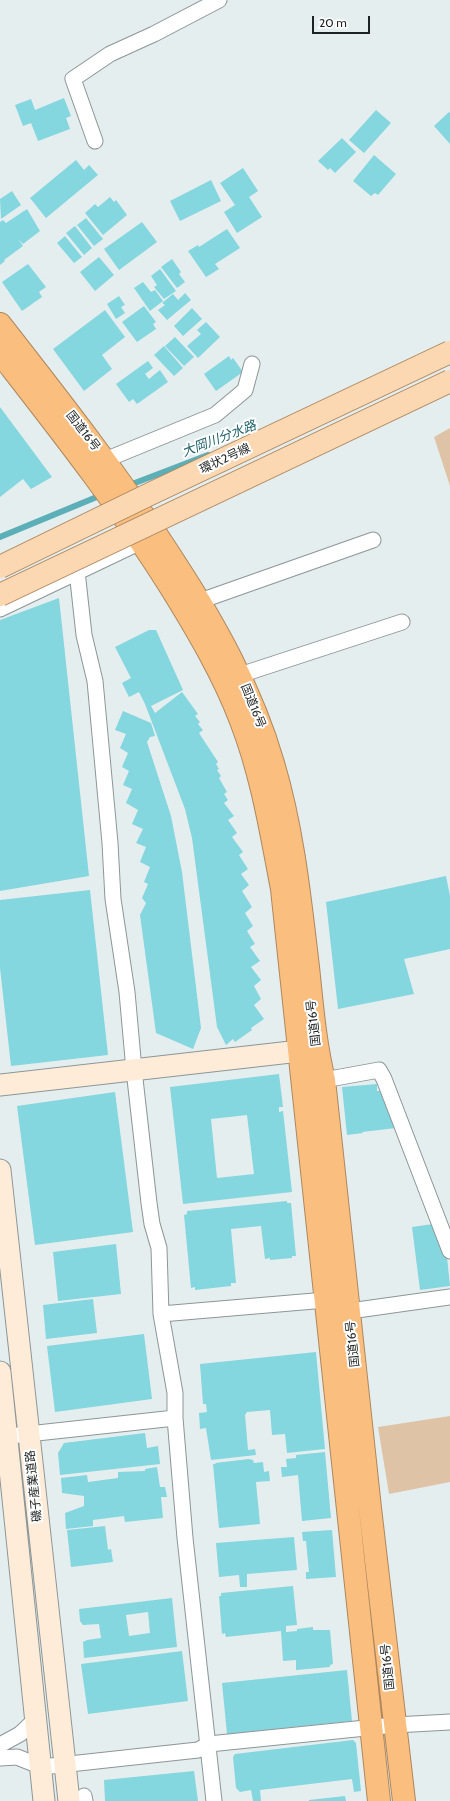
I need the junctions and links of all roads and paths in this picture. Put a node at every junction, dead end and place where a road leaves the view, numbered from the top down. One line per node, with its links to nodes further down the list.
1 (219, 0): 2 (street)
2 (95, 141)
3 (0, 324): 8 (highway, 国道16号)
4 (450, 352): 11 (main road, 環状2号線, bridge)
5 (0, 353): 9 (highway, 国道16号)
6 (252, 364): 8 (street)
7 (450, 381): 13 (main road, bridge)
8 (105, 460): 9 (highway, 国道16号)
9 (149, 538): 12 (street); 14 (highway, 国道16号); 18 (highway, 国道16号)
10 (373, 540): 14 (street)
11 (0, 567)
12 (77, 571): 15 (street); 19 (street)
13 (0, 594)
14 (200, 601): 17 (highway, 国道16号)
15 (0, 609)
16 (402, 622): 17 (street)
17 (240, 675): 18 (highway, 国道16号)
18 (309, 1050): 19 (street); 20 (highway, 国道16号); 25 (highway, 国道16号)
19 (134, 1070): 21 (street); 27 (street)
20 (324, 1080): 23 (street); 26 (highway, 国道16号)
21 (0, 1085)
22 (0, 1170): 30 (street, 磯子産業道路)
23 (450, 1251)
24 (450, 1297): 26 (street)
25 (326, 1300): 27 (street); 35 (highway, 国道16号)
26 (350, 1311): 34 (highway, 国道16号)
27 (161, 1314): 29 (street)
28 (0, 1372): 31 (street, 磯子産業道路)
29 (175, 1418): 30 (street); 36 (street)
30 (28, 1434): 31 (street); 39 (street, 磯子産業道路)
31 (3, 1437): 32 (street, 磯子産業道路)
32 (36, 1719): 37 (street); 40 (street, 磯子産業道路)
33 (450, 1722): 34 (street)
34 (395, 1724): 35 (street); 45 (highway, 国道16号)
35 (370, 1728): 36 (street); 44 (highway, 国道16号)
36 (209, 1744): 39 (street); 43 (street)
37 (0, 1745)
38 (0, 1758): 40 (street)
39 (66, 1765): 40 (street); 41 (street, 磯子産業道路)
40 (42, 1767): 42 (street, 磯子産業道路)
41 (79, 1799)
42 (44, 1801)
43 (214, 1801)
44 (379, 1801)
45 (404, 1801)

